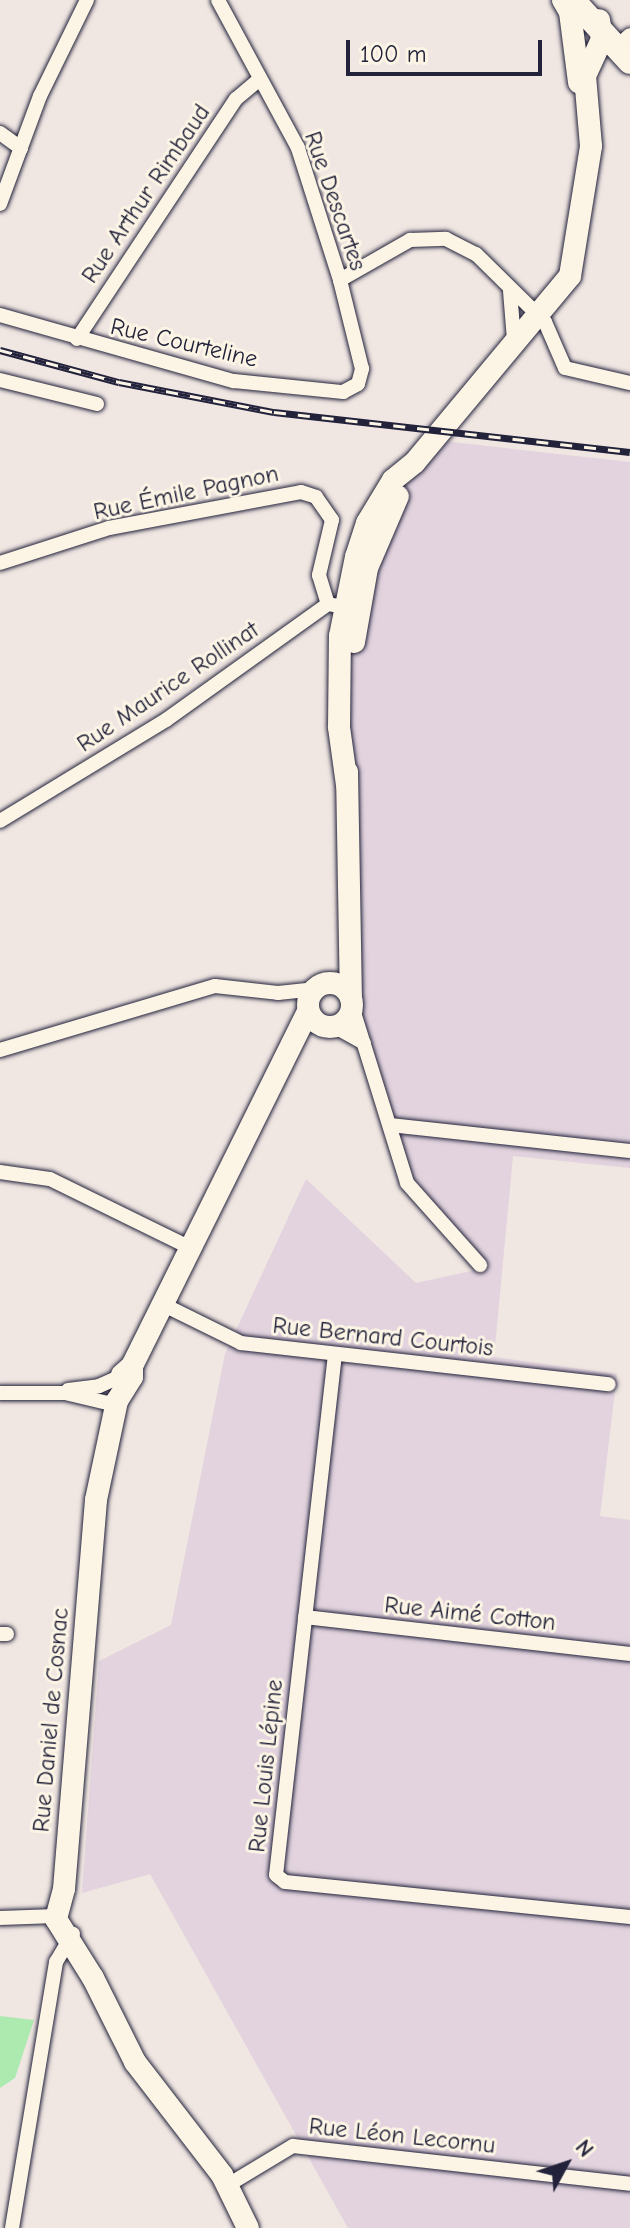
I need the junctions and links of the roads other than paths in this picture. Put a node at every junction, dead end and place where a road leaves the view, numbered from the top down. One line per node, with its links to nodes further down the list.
1 (87, 0): 8 (street)
2 (218, 0): 5 (street, Rue Descartes)
3 (563, 0): 4 (street)
4 (610, 36): 6 (street); 6 (street)
5 (259, 80): 10 (street, Rue Descartes); 14 (street, Rue Arthur Rimbaud)
6 (589, 112): 12 (street)
7 (0, 133): 8 (street)
8 (21, 148): 9 (street)
9 (0, 204)
10 (340, 280): 11 (street); 18 (street, Rue Descartes)
11 (506, 283): 12 (street); 15 (street)
12 (538, 314): 15 (street); 17 (street)
13 (0, 315): 14 (street, Rue Courteline)
14 (77, 339): 18 (street, Rue Courteline)
15 (514, 340): 20 (street)
16 (0, 380): 19 (street)
17 (630, 383)
18 (358, 384)
19 (97, 404)
20 (415, 462): 22 (street); 22 (street)
21 (0, 563): 22 (street, Rue Émile Pagnon)
22 (349, 598): 23 (street); 23 (street); 24 (street, Rue Maurice Rollinat)
23 (347, 785): 25 (street)
24 (0, 821)
25 (346, 945): 26 (street, Rue Daniel de Cosnac); 27 (street)
26 (313, 998): 27 (street); 28 (street); 29 (street, Rue Daniel de Cosnac); 31 (street)
27 (351, 1002): 28 (street); 30 (street)
28 (331, 1027): 29 (street); 30 (street)
29 (298, 1039): 35 (street, Rue Daniel de Cosnac)
30 (367, 1046): 32 (street)
31 (0, 1050)
32 (390, 1125): 33 (street); 36 (street)
33 (630, 1151)
34 (0, 1172): 35 (street)
35 (189, 1247): 37 (street, Rue Daniel de Cosnac)
36 (480, 1265)
37 (162, 1304): 38 (street, Rue Bernard Courtois); 39 (street, Rue Daniel de Cosnac)
38 (335, 1354): 40 (street, Rue Bernard Courtois); 44 (street, Rue Louis Lépine)
39 (126, 1371): 42 (street); 43 (street, Rue Daniel de Cosnac)
40 (609, 1384)
41 (0, 1393): 42 (street)
42 (65, 1393): 43 (street)
43 (111, 1404): 48 (street, Rue Daniel de Cosnac)
44 (305, 1617): 45 (street, Rue Aimé Cotton); 46 (street, Rue Louis Lépine)
45 (630, 1654)
46 (630, 1917)
47 (0, 1918): 48 (street)
48 (66, 1927): 50 (street); 51 (street)
49 (630, 2184): 50 (street, Rue Léon Lecornu)
50 (228, 2185): 52 (street)
51 (12, 2228)
52 (248, 2228)

